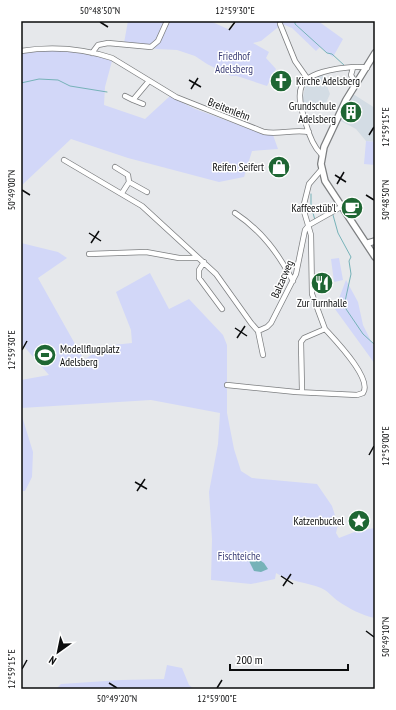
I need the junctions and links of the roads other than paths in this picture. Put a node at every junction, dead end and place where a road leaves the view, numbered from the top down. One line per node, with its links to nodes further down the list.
1 (167, 21): 4 (street)
2 (280, 24): 8 (street)
3 (21, 51): 4 (street, Breitenlehn)
4 (92, 53): 9 (street, Breitenlehn)
5 (375, 53): 7 (street)
6 (353, 68): 7 (street); 8 (street); 10 (street)
7 (367, 68): 10 (street)
8 (307, 78): 14 (street)
9 (148, 81): 12 (street); 14 (street, Breitenlehn)
10 (356, 84): 15 (street)
11 (125, 96): 12 (street)
12 (133, 100): 13 (street)
13 (143, 104)
14 (309, 132): 15 (street)
15 (321, 154): 18 (street)
16 (64, 160): 21 (street)
17 (115, 167): 19 (street)
18 (321, 170): 22 (street); 24 (street)
19 (129, 182): 20 (street); 21 (street)
20 (147, 192)
21 (122, 193): 29 (street)
22 (341, 207): 24 (street); 26 (street)
23 (235, 213): 31 (street)
24 (309, 226): 31 (street, Balzacweg); 33 (street)
25 (375, 241): 26 (street)
26 (368, 244): 28 (street)
27 (89, 254): 29 (street)
28 (375, 257)
29 (198, 258): 30 (street)
30 (204, 262): 32 (street); 34 (street)
31 (293, 281): 34 (street, Balzacweg)
32 (222, 309)
33 (325, 330): 37 (street); 37 (street)
34 (258, 331): 35 (street)
35 (263, 355)
36 (227, 385): 37 (street)
37 (302, 391)

